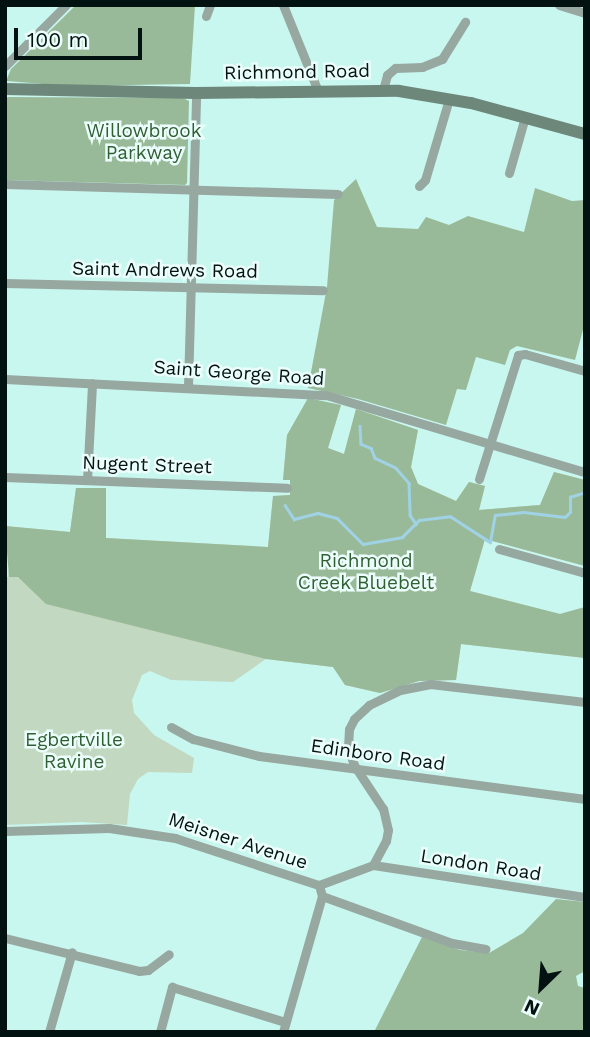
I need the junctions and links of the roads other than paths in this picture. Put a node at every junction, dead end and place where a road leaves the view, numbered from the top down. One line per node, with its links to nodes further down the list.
1 (210, 5): 6 (street)
2 (283, 5): 11 (street)
3 (559, 5): 5 (street)
4 (64, 6): 8 (street)
5 (585, 13)
6 (206, 16)
7 (465, 22): 10 (street)
8 (5, 66)
9 (5, 89): 12 (street, Richmond Road)
10 (383, 90): 11 (street, Richmond Road); 13 (street, Richmond Road)
11 (318, 91): 12 (street, Richmond Road)
12 (197, 93): 19 (street)
13 (449, 99): 14 (street, Richmond Road); 18 (street)
14 (525, 117): 15 (street, Richmond Road); 16 (street)
15 (585, 134)
16 (509, 173)
17 (5, 184): 19 (street)
18 (419, 186)
19 (194, 190): 20 (street); 22 (street)
20 (338, 194)
21 (5, 283): 22 (street, Saint Andrews Road)
22 (191, 289): 23 (street, Saint Andrews Road); 27 (street)
23 (323, 290)
24 (585, 371): 28 (street)
25 (5, 379): 26 (street, Saint George Road)
26 (92, 383): 27 (street, Saint George Road); 31 (street)
27 (188, 386): 28 (street, Saint George Road)
28 (489, 443): 29 (street, Saint George Road); 32 (street)
29 (585, 472)
30 (5, 477): 31 (street, Nugent Street)
31 (87, 480): 33 (street, Nugent Street)
32 (479, 480)
33 (286, 488)
34 (499, 549): 35 (street)
35 (585, 573)
36 (585, 702): 38 (street)
37 (171, 727): 38 (street, Edinboro Road)
38 (360, 771): 39 (street, Edinboro Road); 41 (street)
39 (585, 799)
40 (5, 831): 42 (street, Meisner Avenue)
41 (373, 865): 42 (street); 44 (street, London Road)
42 (318, 885): 43 (street, Meisner Avenue)
43 (322, 896): 46 (street, Meisner Avenue); 49 (street)
44 (585, 897)
45 (5, 938): 47 (street)
46 (485, 949)
47 (72, 952): 48 (street); 50 (street)
48 (169, 954)
49 (284, 1027): 51 (street)
50 (49, 1032)
51 (160, 1032)

